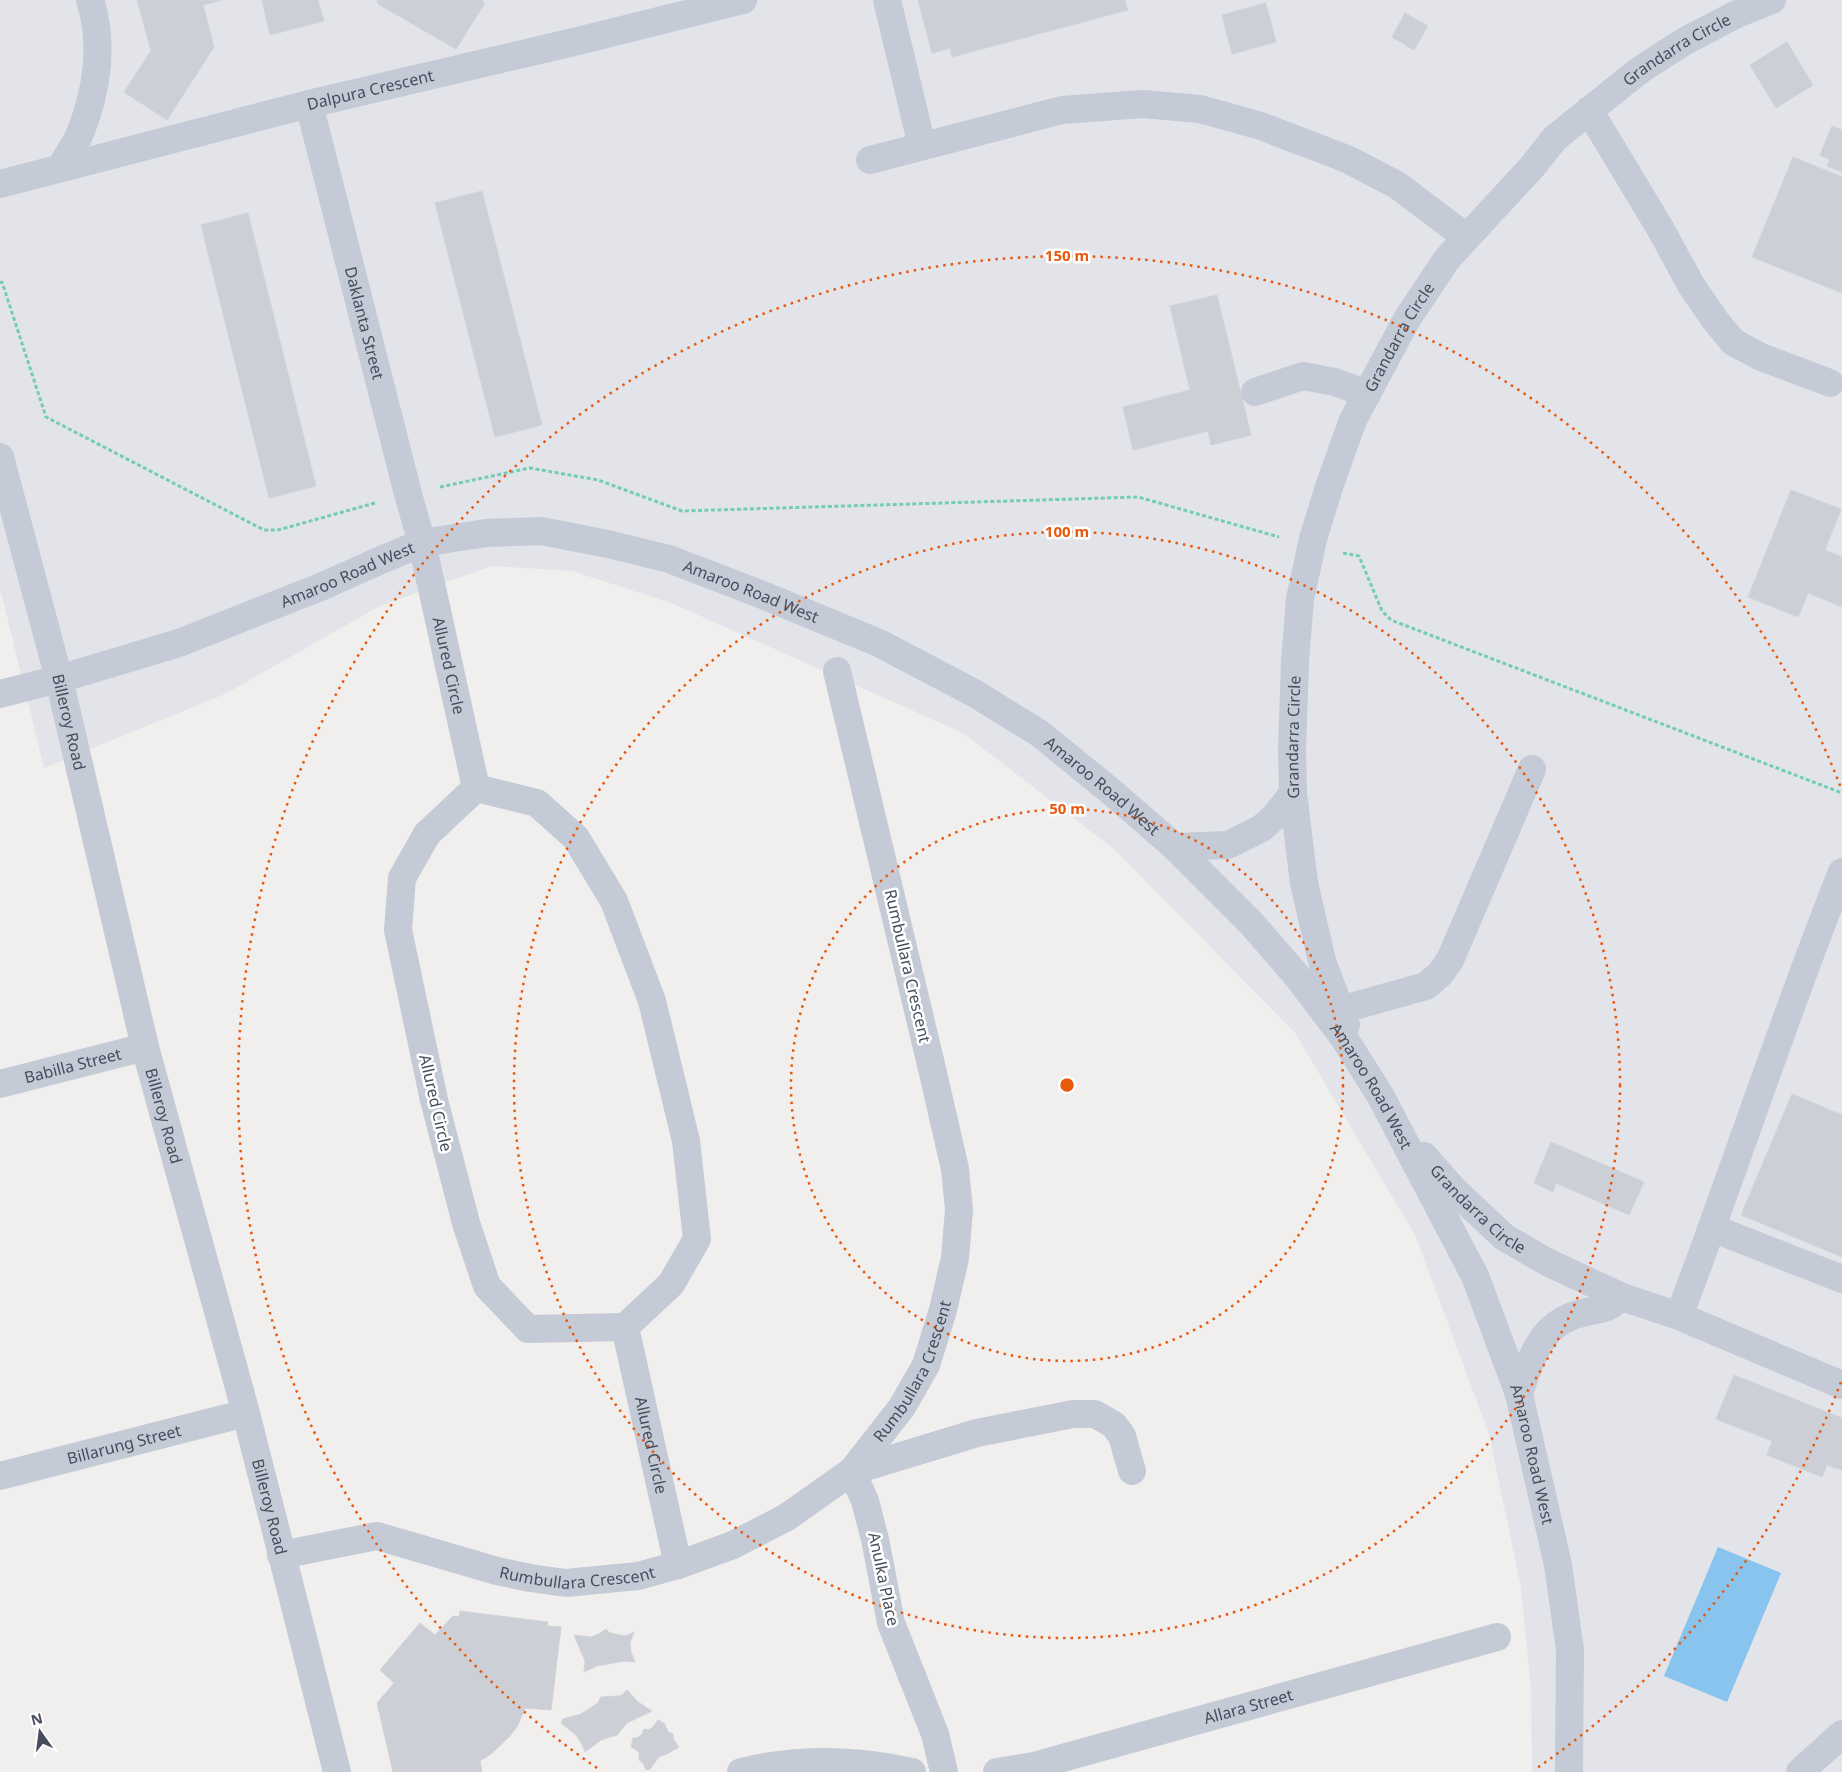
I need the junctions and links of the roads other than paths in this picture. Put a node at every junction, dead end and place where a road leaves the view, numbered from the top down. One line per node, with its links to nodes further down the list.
1 (90, 0): 9 (street)
2 (743, 0): 5 (street, Dalpura Crescent)
3 (887, 0): 7 (street)
4 (1772, 0): 6 (street, Grandarra Circle)
5 (309, 104): 9 (street, Dalpura Crescent); 16 (street, Daklanta Street)
6 (1588, 110): 11 (street, Grandarra Circle); 12 (street)
7 (922, 146): 8 (street); 11 (street)
8 (870, 160)
9 (60, 168): 10 (street, Dalpura Crescent)
10 (0, 184)
11 (1466, 237): 14 (street, Grandarra Circle)
12 (1830, 384)
13 (1255, 392): 14 (street)
14 (1367, 394): 22 (street, Grandarra Circle)
15 (0, 457): 18 (street, Billeroy Road)
16 (422, 543): 18 (street, Amaroo Road West); 21 (street, Allured Circle); 23 (street, Amaroo Road West)
17 (837, 671): 37 (street, Rumbullara Crescent)
18 (59, 679): 19 (street, Amaroo Road West); 26 (street, Billeroy Road)
19 (0, 694)
20 (1532, 769): 25 (street)
21 (476, 788): 33 (street); 33 (street, Allured Circle)
22 (1293, 793): 23 (street); 25 (street, Grandarra Circle)
23 (1175, 847): 28 (street, Amaroo Road West)
24 (1842, 872): 29 (street)
25 (1340, 1010): 28 (street, Grandarra Circle)
26 (145, 1047): 27 (street, Babilla Street); 36 (street, Billeroy Road)
27 (0, 1084)
28 (1380, 1095): 31 (street, Grandarra Circle); 35 (street, Amaroo Road West)
29 (1712, 1228): 30 (street); 32 (street)
30 (1842, 1280)
31 (1622, 1297): 32 (street, Grandarra Circle); 35 (street)
32 (1679, 1316): 34 (street, Grandarra Circle)
33 (625, 1327): 41 (street, Allured Circle)
34 (1842, 1385)
35 (1518, 1394): 49 (street, Amaroo Road West)
36 (246, 1413): 39 (street, Billarung Street); 40 (street, Billeroy Road)
37 (852, 1471): 38 (street); 41 (street, Rumbullara Crescent); 47 (street, Anulka Place)
38 (1132, 1471)
39 (0, 1476)
40 (281, 1555): 41 (street, Rumbullara Crescent); 44 (street, Billeroy Road)
41 (678, 1565)
42 (1498, 1637): 48 (street, Allara Street)
43 (1842, 1734): 50 (street)
44 (337, 1772)
45 (741, 1772): 46 (street)
46 (912, 1772)
47 (944, 1772)
48 (997, 1772)
49 (1569, 1772)
50 (1800, 1772)

